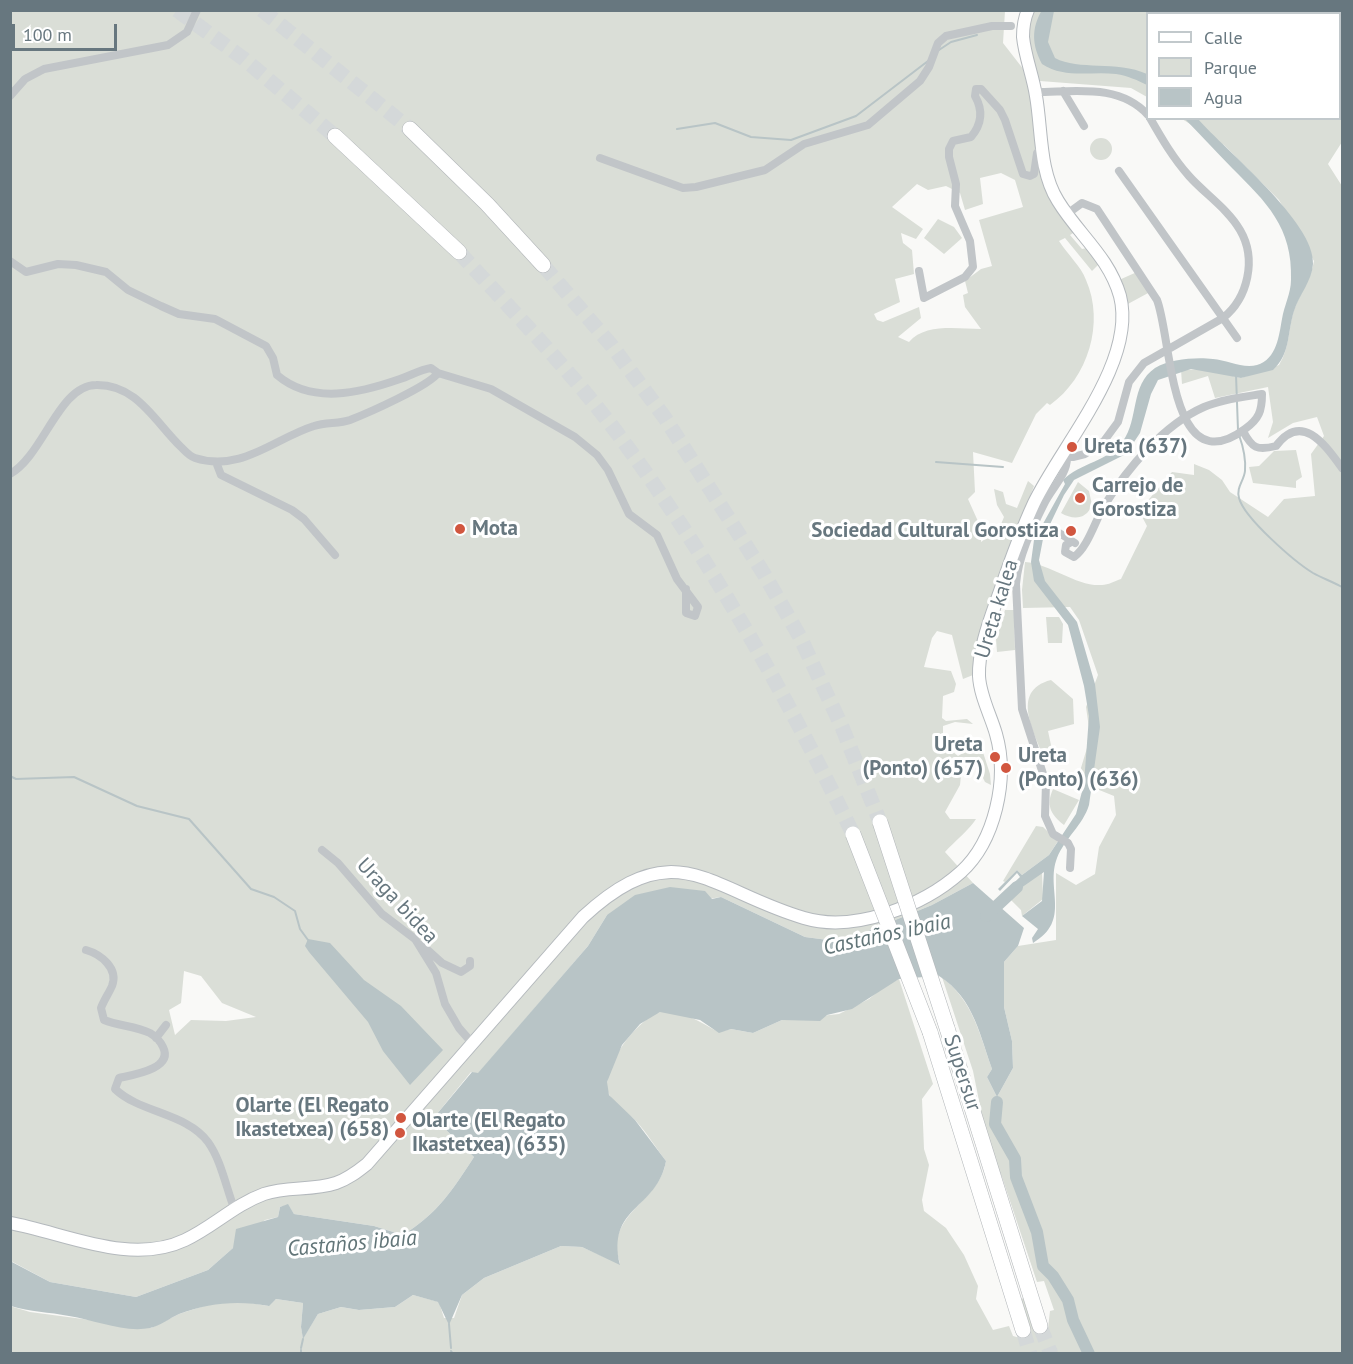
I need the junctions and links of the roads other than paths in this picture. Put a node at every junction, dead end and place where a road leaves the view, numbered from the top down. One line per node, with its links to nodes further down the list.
1 (197, 10): 6 (street)
2 (1028, 10): 4 (street, Ureta kalea)
3 (1011, 26): 13 (street)
4 (1036, 92): 5 (street); 12 (street, Ureta kalea)
5 (1063, 92): 7 (street); 9 (street)
6 (10, 96)
7 (1146, 114)
8 (1151, 120): 20 (street)
9 (1084, 126)
10 (410, 129): 18 (highway)
11 (335, 136): 16 (highway)
12 (1043, 146): 15 (street, Ureta kalea); 19 (street)
13 (600, 158)
14 (1119, 171): 20 (street)
15 (1067, 213): 22 (street); 26 (street, Ureta kalea)
16 (459, 252)
17 (10, 261): 23 (street)
18 (543, 265)
19 (919, 271)
20 (1223, 318): 21 (street); 22 (street)
21 (1238, 338)
22 (1168, 349): 24 (street); 26 (street)
23 (438, 373): 27 (street); 34 (street)
24 (1184, 419): 25 (street); 25 (street); 32 (street)
25 (1243, 431): 28 (street)
26 (1064, 457): 38 (street, Ureta kalea); 44 (street, Ureta kalea)
27 (216, 462): 29 (street); 33 (street)
28 (1342, 468)
29 (10, 474)
30 (1053, 529): 31 (street)
31 (1071, 542): 32 (street); 32 (street)
32 (1080, 550)
33 (335, 555)
34 (686, 589)
35 (880, 822): 47 (highway, Supersur, bridge)
36 (853, 834): 48 (highway, Supersur, bridge)
37 (322, 850): 39 (street, Uraga bidea)
38 (1070, 868)
39 (415, 939): 41 (street); 44 (street, Uraga bidea)
40 (86, 950): 43 (street)
41 (470, 961)
42 (165, 1025): 43 (street)
43 (156, 1038): 45 (street)
44 (473, 1044): 45 (street, Ureta kalea)
45 (234, 1208): 46 (street, Ureta kalea)
46 (10, 1223)
47 (1040, 1326)
48 (1023, 1330)

